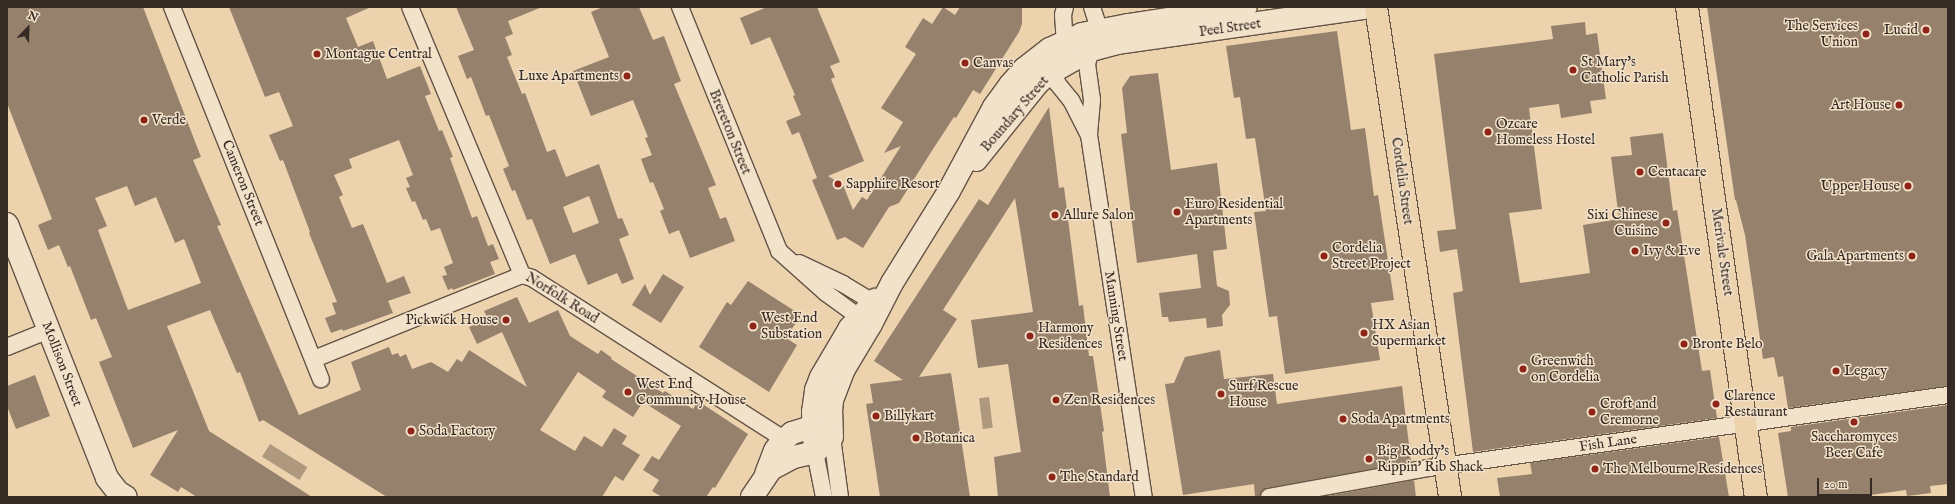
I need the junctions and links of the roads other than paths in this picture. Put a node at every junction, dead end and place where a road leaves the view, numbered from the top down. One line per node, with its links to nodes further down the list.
1 (172, 7): 21 (street, Cameron Street)
2 (410, 7): 16 (street, Norfolk Road)
3 (680, 7): 18 (street, Brereton Street)
4 (1065, 7): 10 (street)
5 (1092, 7): 11 (street)
6 (1246, 7): 11 (street, Peel Street)
7 (1369, 7): 11 (street, Peel Street)
8 (1376, 7): 29 (main road, Cordelia Street)
9 (1688, 7): 24 (main road, Merivale Street)
10 (1065, 41): 11 (street, Boundary Street); 12 (street); 14 (street, Boundary Street)
11 (1094, 41): 12 (street, Boundary Street); 13 (street, Manning Street)
12 (1055, 71): 13 (street, Manning Street); 14 (street, Boundary Street)
13 (1088, 135): 35 (street, Manning Street)
14 (950, 191): 17 (street, Boundary Street)
15 (7, 224): 19 (street, Mollison Street)
16 (522, 275): 21 (street); 27 (street, Norfolk Road)
17 (892, 282): 18 (street, Boundary Street); 26 (street, Boundary Street)
18 (866, 309): 25 (street, Boundary Street)
19 (49, 330): 20 (street); 31 (street, Mollison Street)
20 (7, 347)
21 (314, 359): 22 (street, Cameron Street)
22 (321, 379)
23 (1948, 395): 24 (street, Fish Lane)
24 (1746, 423): 29 (street, Fish Lane); 38 (main road, Merivale Street)
25 (812, 427): 26 (street); 27 (street); 28 (street, Boundary Street)
26 (832, 437): 28 (street); 34 (street)
27 (784, 439): 30 (street)
28 (815, 452): 30 (street); 33 (street)
29 (1446, 466): 36 (street, Fish Lane); 37 (main road, Cordelia Street)
30 (765, 477): 32 (street)
31 (126, 497)
32 (752, 497)
33 (824, 497)
34 (840, 497)
35 (1144, 497)
36 (1269, 497)
37 (1450, 497)
38 (1756, 497)

